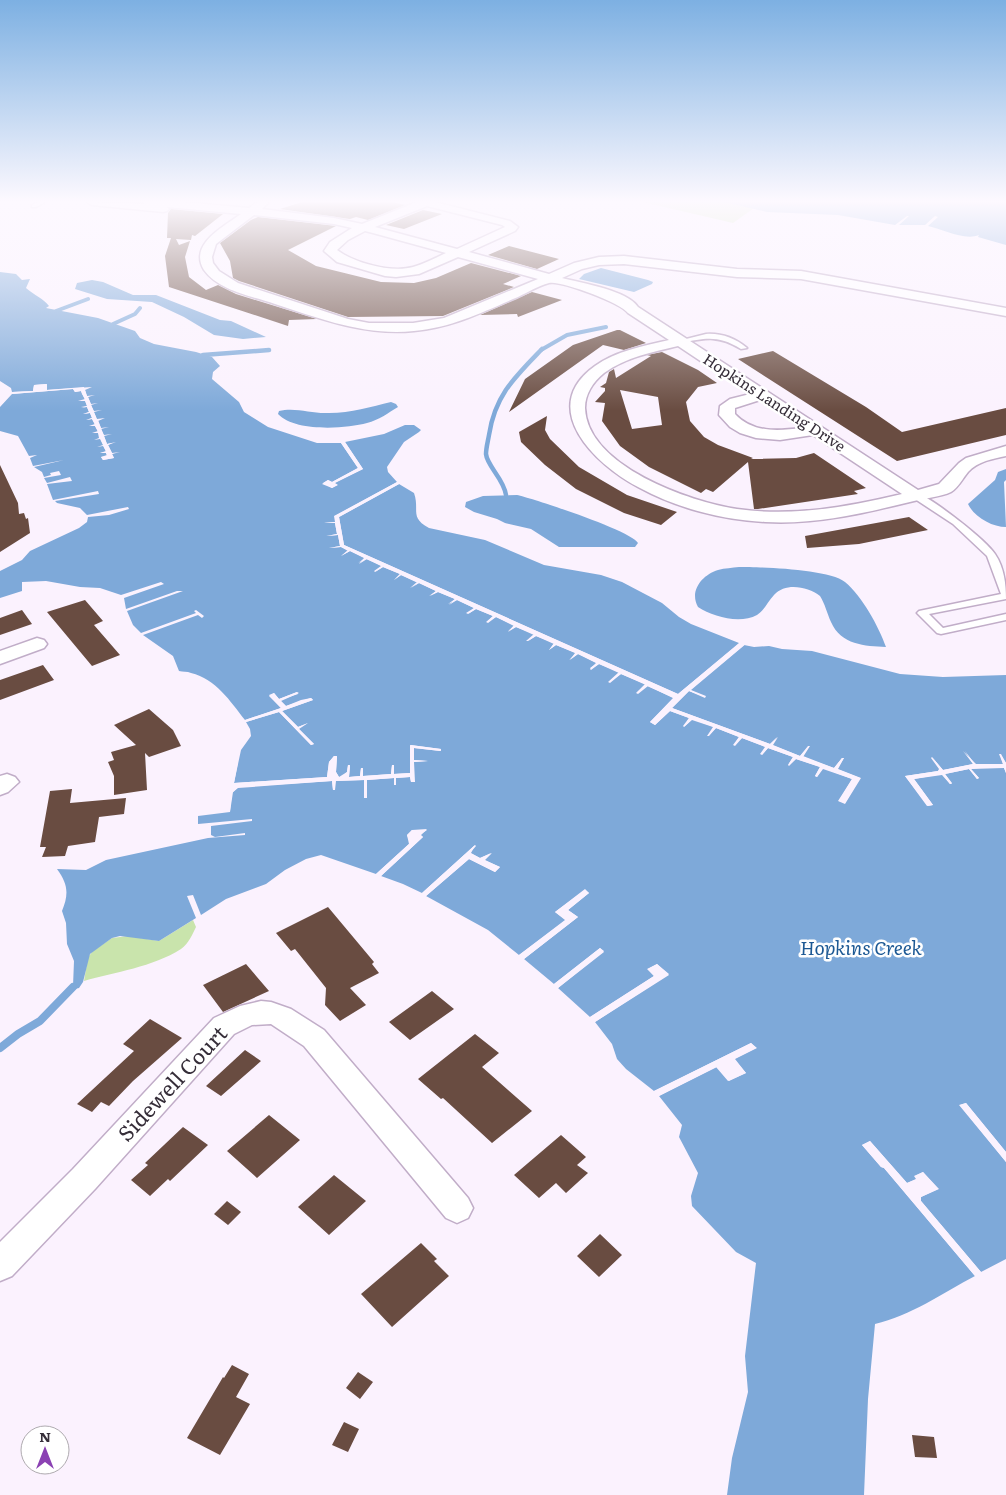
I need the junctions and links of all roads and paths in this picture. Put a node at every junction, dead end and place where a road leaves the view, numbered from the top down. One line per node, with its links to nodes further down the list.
1 (211, 272): 7 (street)
2 (384, 272): 3 (street)
3 (404, 272)
4 (512, 272): 7 (street, Hopkins Landing Drive)
5 (568, 272): 7 (street)
6 (726, 272): 8 (street)
7 (545, 281): 9 (street, Hopkins Landing Drive)
8 (1006, 312)
9 (681, 341): 10 (lane); 11 (street, Hopkins Landing Drive); 14 (street)
10 (743, 348)
11 (763, 395): 12 (street, Hopkins Landing Drive); 12 (street)
12 (816, 430): 14 (street, Hopkins Landing Drive)
13 (1006, 451): 14 (street)
14 (915, 495): 15 (lane)
15 (1006, 595): 16 (lane)
16 (1006, 617)
17 (38, 644): 18 (street)
18 (0, 658)
19 (457, 1208): 20 (street, Sidewell Court)
20 (0, 1264)

